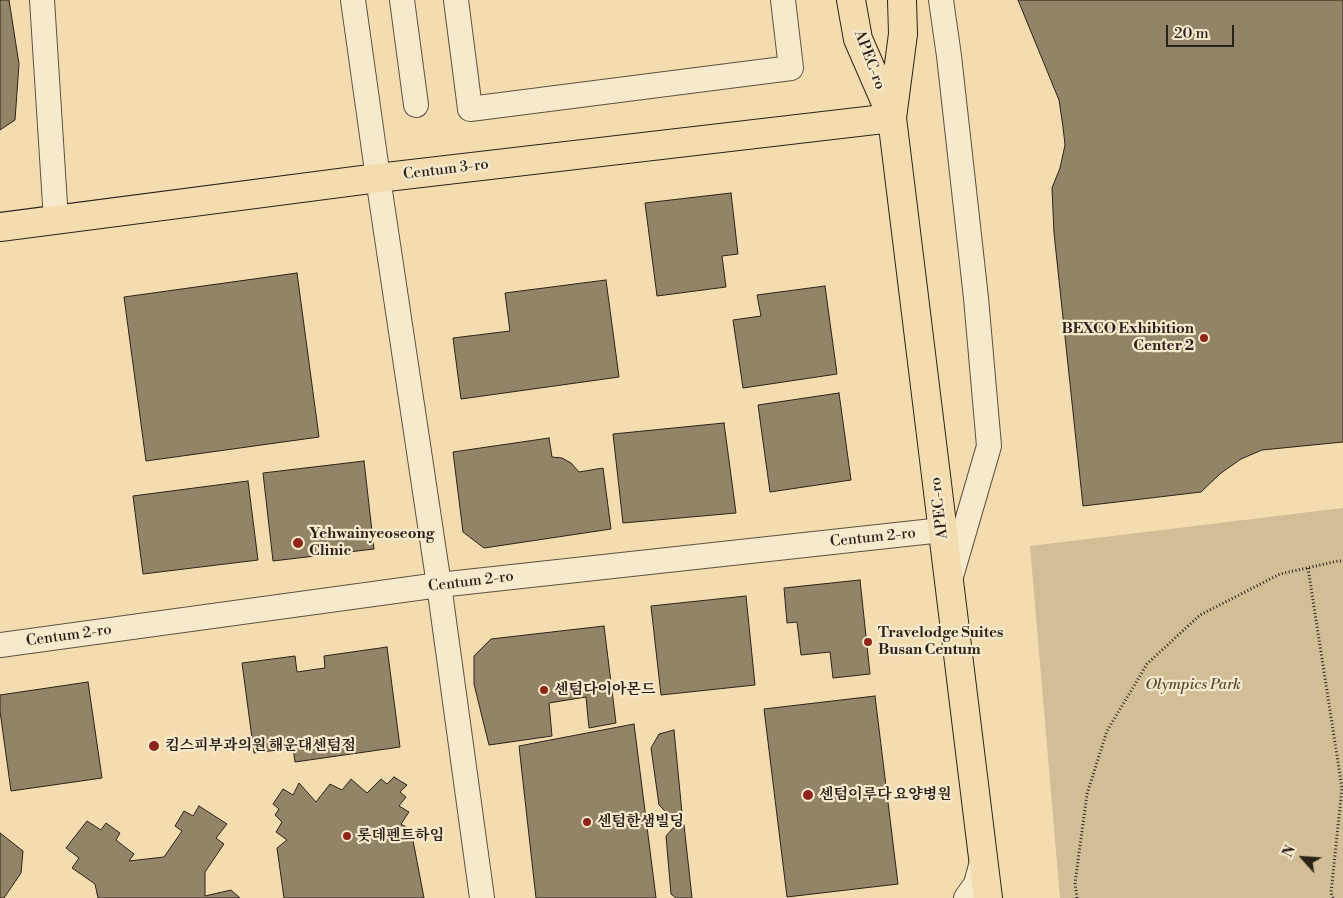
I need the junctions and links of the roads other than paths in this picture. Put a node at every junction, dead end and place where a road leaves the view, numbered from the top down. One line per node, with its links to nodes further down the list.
1 (42, 0): 12 (street)
2 (353, 0): 11 (street)
3 (402, 0): 9 (street)
4 (456, 0): 5 (street)
5 (783, 0)
6 (851, 0): 10 (main road, APEC-ro)
7 (902, 0): 10 (main road, APEC-ro)
8 (941, 0): 15 (street)
9 (416, 105)
10 (892, 118): 11 (main road, Centum 3-ro); 14 (main road, APEC-ro)
11 (378, 178): 12 (main road, Centum 3-ro); 16 (street)
12 (56, 220): 13 (main road, Centum 3-ro)
13 (0, 227)
14 (942, 530): 15 (main road, APEC-ro); 16 (street, Centum 2-ro)
15 (949, 584): 18 (main road, APEC-ro)
16 (439, 585): 17 (street, Centum 2-ro); 19 (street)
17 (0, 645)
18 (982, 858): 20 (street); 21 (main road, APEC-ro)
19 (482, 898)
20 (966, 898)
21 (988, 898)

